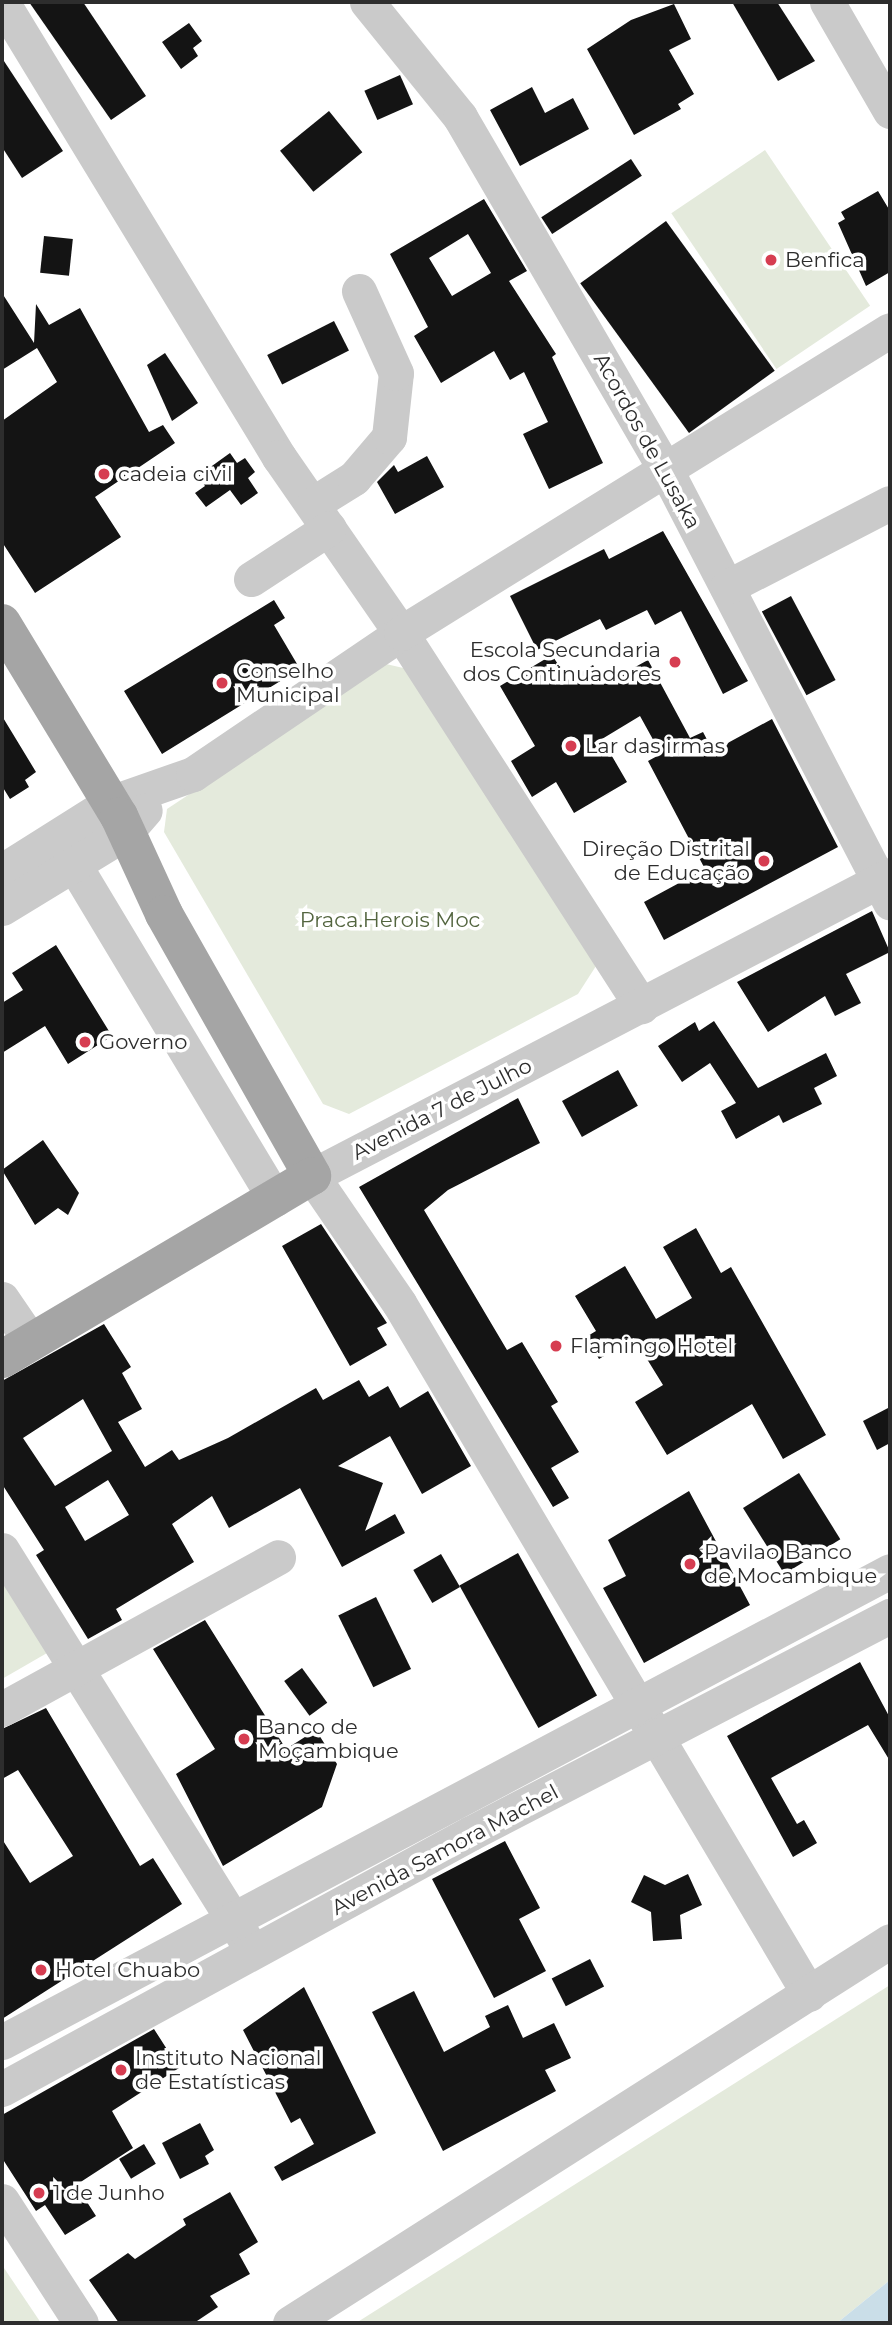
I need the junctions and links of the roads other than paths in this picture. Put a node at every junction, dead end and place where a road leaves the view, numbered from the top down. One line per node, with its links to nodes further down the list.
1 (2, 2): 9 (street)
2 (366, 2): 7 (street, Acordos de Lusaka)
3 (827, 2): 4 (street)
4 (890, 111)
5 (359, 291): 9 (street)
6 (890, 330): 7 (street)
7 (667, 472): 11 (street, Acordos de Lusaka); 13 (street)
8 (890, 503): 11 (street)
9 (322, 515): 10 (street); 13 (street)
10 (251, 579)
11 (727, 587): 17 (street, Acordos de Lusaka)
12 (2, 623): 14 (main road)
13 (401, 633): 14 (street); 19 (street)
14 (118, 818): 15 (street); 16 (street); 20 (main road)
15 (73, 863): 18 (street); 21 (street)
16 (2, 871)
17 (886, 886): 19 (street, Avenida 7 de Julho)
18 (2, 908)
19 (641, 1006): 20 (street, Avenida 7 de Julho)
20 (312, 1176): 21 (main road, Avenida 7 de Julho); 29 (street)
21 (275, 1199): 23 (main road, Avenida 7 de Julho)
22 (2, 1298): 23 (street)
23 (16, 1350)
24 (2, 1550): 28 (street)
25 (278, 1557): 28 (street)
26 (890, 1572): 29 (street, Avenida Samora Machel)
27 (890, 1616): 31 (street, Avenida Samora Machel)
28 (78, 1672): 30 (street); 32 (street)
29 (638, 1705): 31 (street); 32 (street, Avenida Samora Machel)
30 (2, 1709)
31 (662, 1739): 34 (street, Avenida Samora Machel); 35 (street)
32 (235, 1920): 34 (street); 36 (street, Avenida Samora Machel)
33 (890, 1941): 35 (street)
34 (252, 1953): 37 (street, Avenida Samora Machel)
35 (809, 1994): 40 (street)
36 (2, 2042)
37 (2, 2089)
38 (2, 2201): 39 (street)
39 (81, 2323)
40 (290, 2323)

